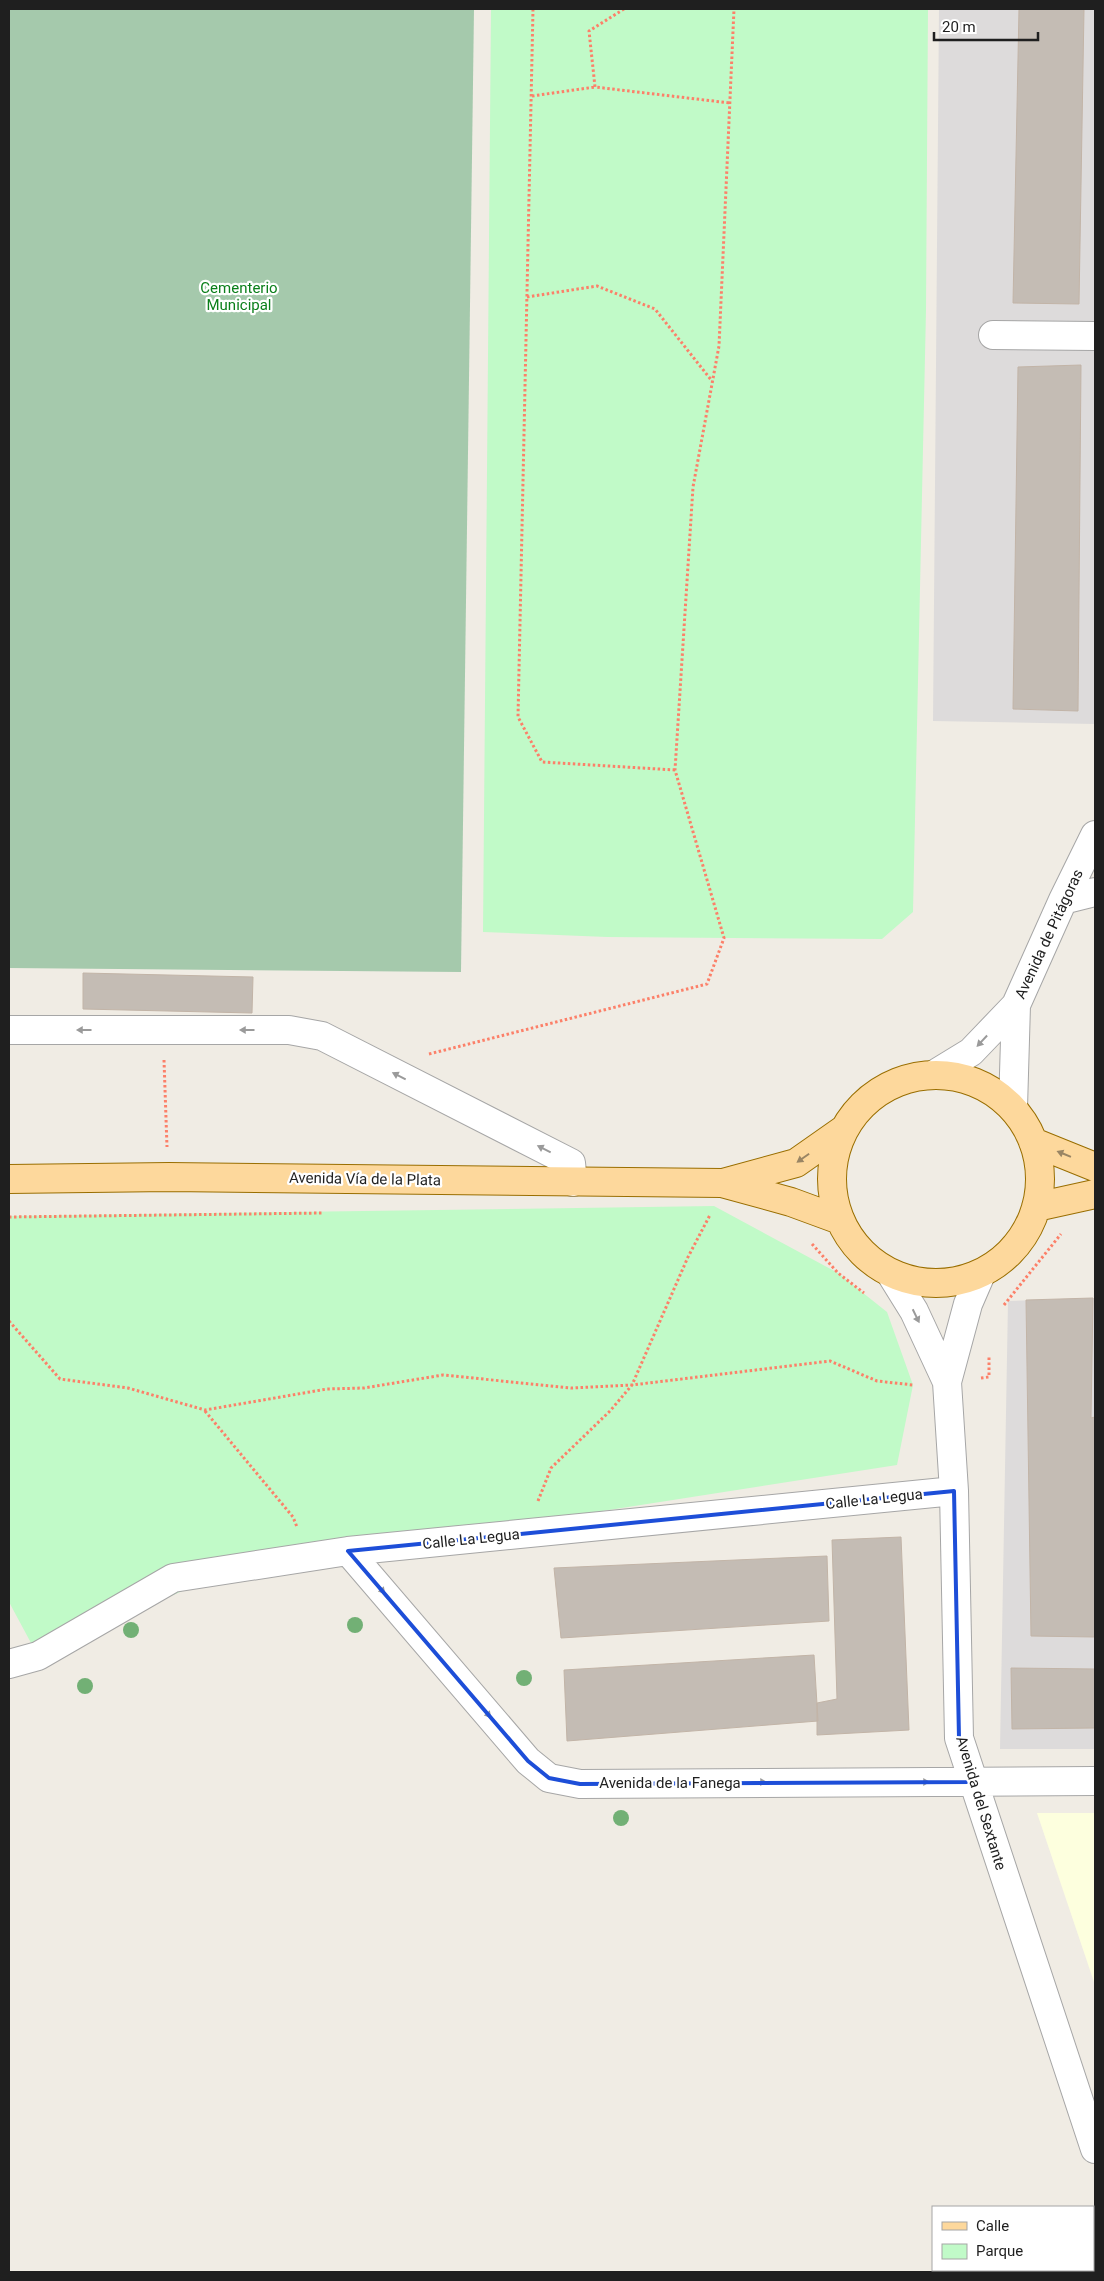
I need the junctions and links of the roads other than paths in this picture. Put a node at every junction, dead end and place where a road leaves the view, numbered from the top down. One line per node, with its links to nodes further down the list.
1 (993, 335): 2 (street)
2 (1095, 336)
3 (1095, 835): 5 (street, Avenida de Pitágoras)
4 (1095, 892): 5 (street)
5 (1063, 900): 6 (street, Avenida de Pitágoras)
6 (1016, 1005): 8 (street, one-way to 8); 9 (street)
7 (9, 1030): 14 (street, one-way to 7)
8 (935, 1074): 9 (main road); 10 (main road)
9 (1013, 1108): 11 (main road)
10 (843, 1130): 15 (main road, Avenida Vía de la Plata, one-way to 15); 18 (main road)
11 (1033, 1142): 12 (main road, one-way to 11); 17 (main road)
12 (1095, 1166)
13 (9, 1179): 14 (main road, Avenida Vía de la Plata)
14 (573, 1182): 15 (main road, Avenida Vía de la Plata)
15 (722, 1183): 18 (main road, Avenida Vía de la Plata)
16 (1095, 1194): 17 (main road)
17 (1036, 1207): 20 (main road)
18 (840, 1220): 19 (main road)
19 (891, 1274): 20 (main road); 21 (street, one-way to 21)
20 (981, 1274): 21 (street)
21 (948, 1382): 22 (street, Avenida del Sextante)
22 (954, 1491): 23 (street, Calle La Legua); 26 (street, Avenida del Sextante)
23 (348, 1552): 24 (street, Calle La Legua); 26 (street, Avenida de la Fanega, one-way to 26)
24 (9, 1664)
25 (1095, 1781): 26 (street, Avenida de la Fanega)
26 (972, 1782): 27 (street, Avenida del Sextante)
27 (1095, 2149)

